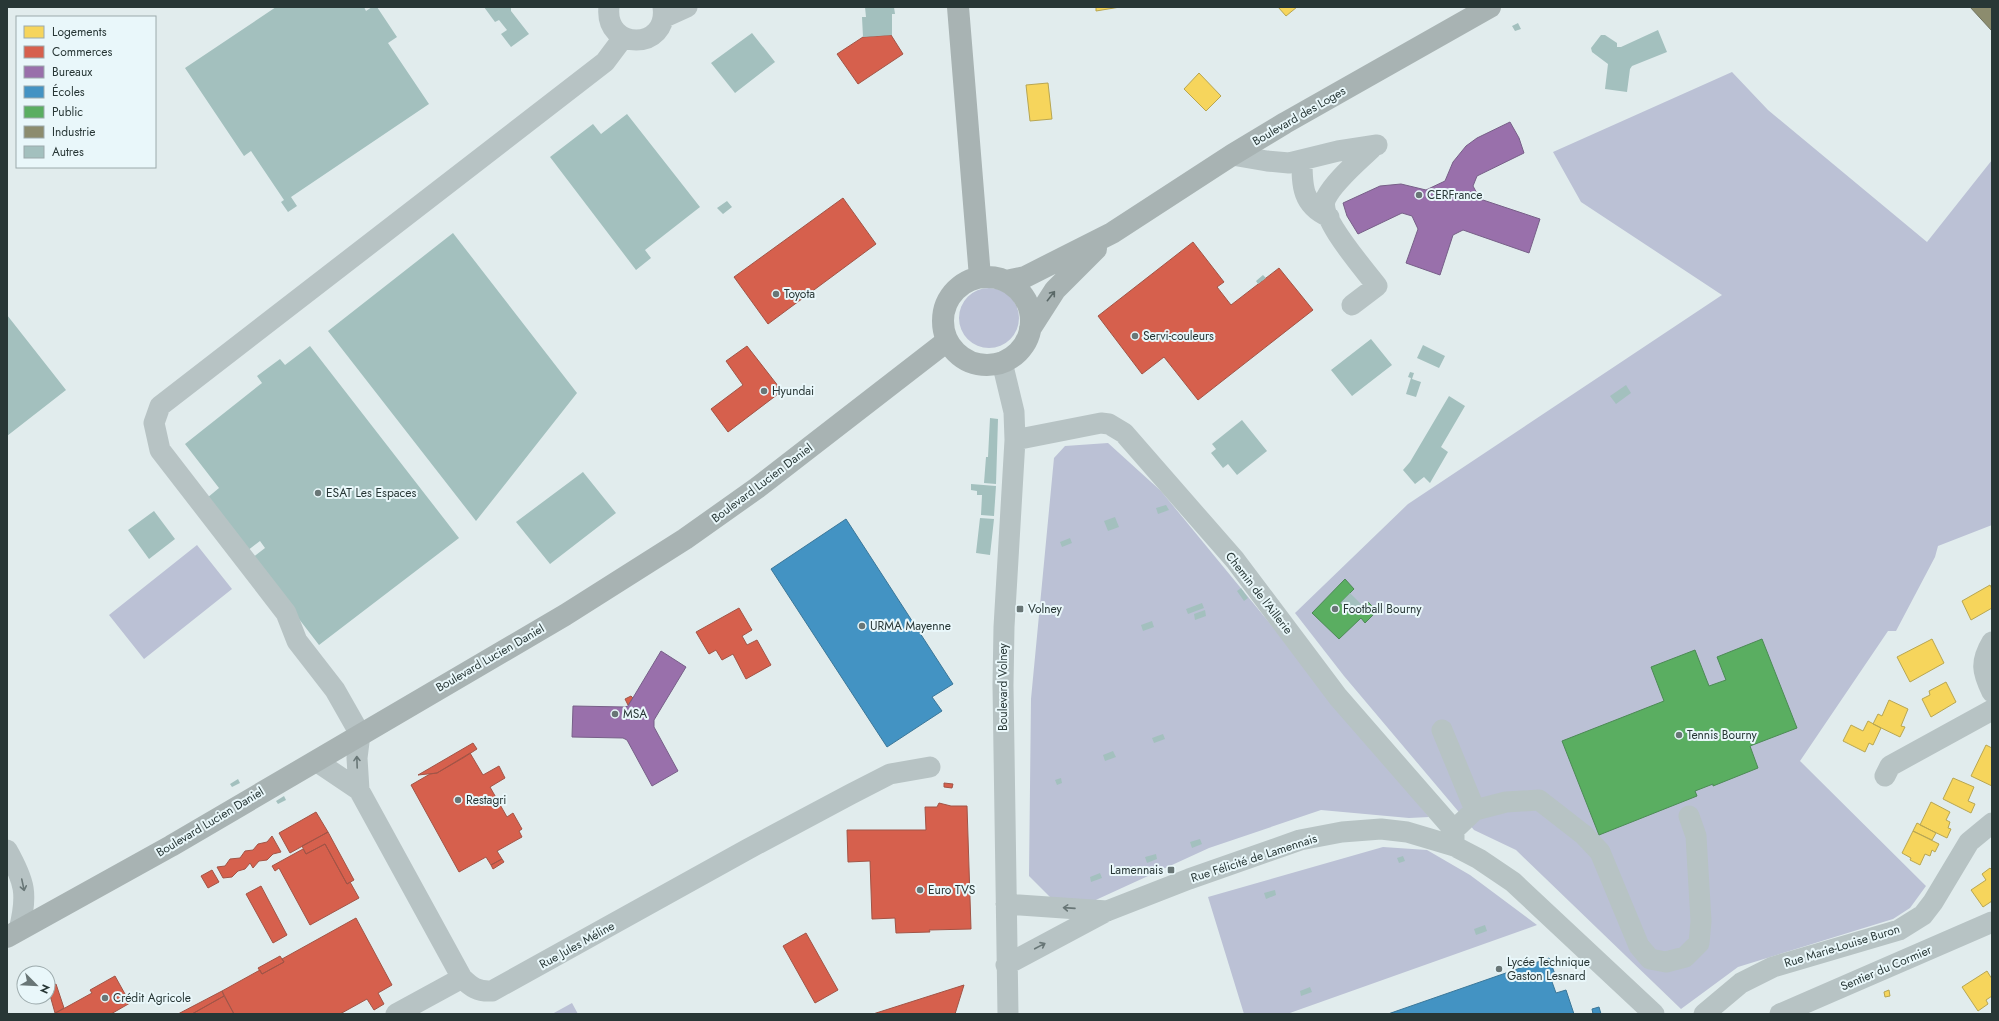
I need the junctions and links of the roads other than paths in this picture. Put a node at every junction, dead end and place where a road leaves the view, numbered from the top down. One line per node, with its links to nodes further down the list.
1 (607, 7): 6 (street)
2 (687, 7): 5 (street)
3 (958, 7): 11 (main road)
4 (1490, 7): 7 (main road, Boulevard des Loges)
5 (664, 12): 6 (street)
6 (623, 38): 22 (street)
7 (1232, 155): 8 (street); 10 (main road, Boulevard des Loges)
8 (1302, 160): 9 (street); 9 (street)
9 (1329, 217): 13 (street)
10 (1112, 233): 12 (main road, Boulevard des Loges); 14 (main road, Boulevard des Loges, one-way to 10)
11 (980, 277): 12 (main road); 15 (main road)
12 (1006, 281): 14 (main road)
13 (1352, 305)
14 (1030, 329): 16 (main road)
15 (947, 341): 16 (main road); 22 (main road, Boulevard Lucien Daniel)
16 (1002, 362): 17 (street, Boulevard Volney)
17 (1015, 440): 30 (street, Chemin de l'Aillerie); 32 (street, Boulevard Volney)
18 (1992, 642): 19 (street)
19 (1992, 692)
20 (1992, 710): 25 (street)
21 (1442, 730): 27 (street)
22 (360, 734): 23 (main road, Boulevard Lucien Daniel); 26 (street, one-way to 22)
23 (316, 761): 26 (street, Rue Jules Méline); 35 (main road, Boulevard Lucien Daniel)
24 (930, 767): 37 (street, Rue Jules Méline)
25 (1885, 776)
26 (359, 790): 37 (street, Rue Jules Méline)
27 (1475, 810): 28 (street); 30 (street)
28 (1689, 816)
29 (1992, 823): 41 (street, Rue Marie-Louise Buron)
30 (1454, 838): 33 (street, Rue Félicité de Lamennais); 40 (street, Rue Félicité de Lamennais)
31 (7, 850): 35 (street, one-way to 35)
32 (1006, 904): 33 (street, Rue Félicité de Lamennais, one-way to 32); 36 (street, Boulevard Volney)
33 (1108, 911): 36 (street, Rue Félicité de Lamennais, one-way to 33)
34 (1992, 922): 42 (street, Sentier du Cormier)
35 (13, 934)
36 (1006, 965): 39 (street, Boulevard Volney)
37 (462, 978): 38 (street)
38 (396, 1014)
39 (1008, 1014)
40 (1654, 1014)
41 (1704, 1014)
42 (1780, 1014)

